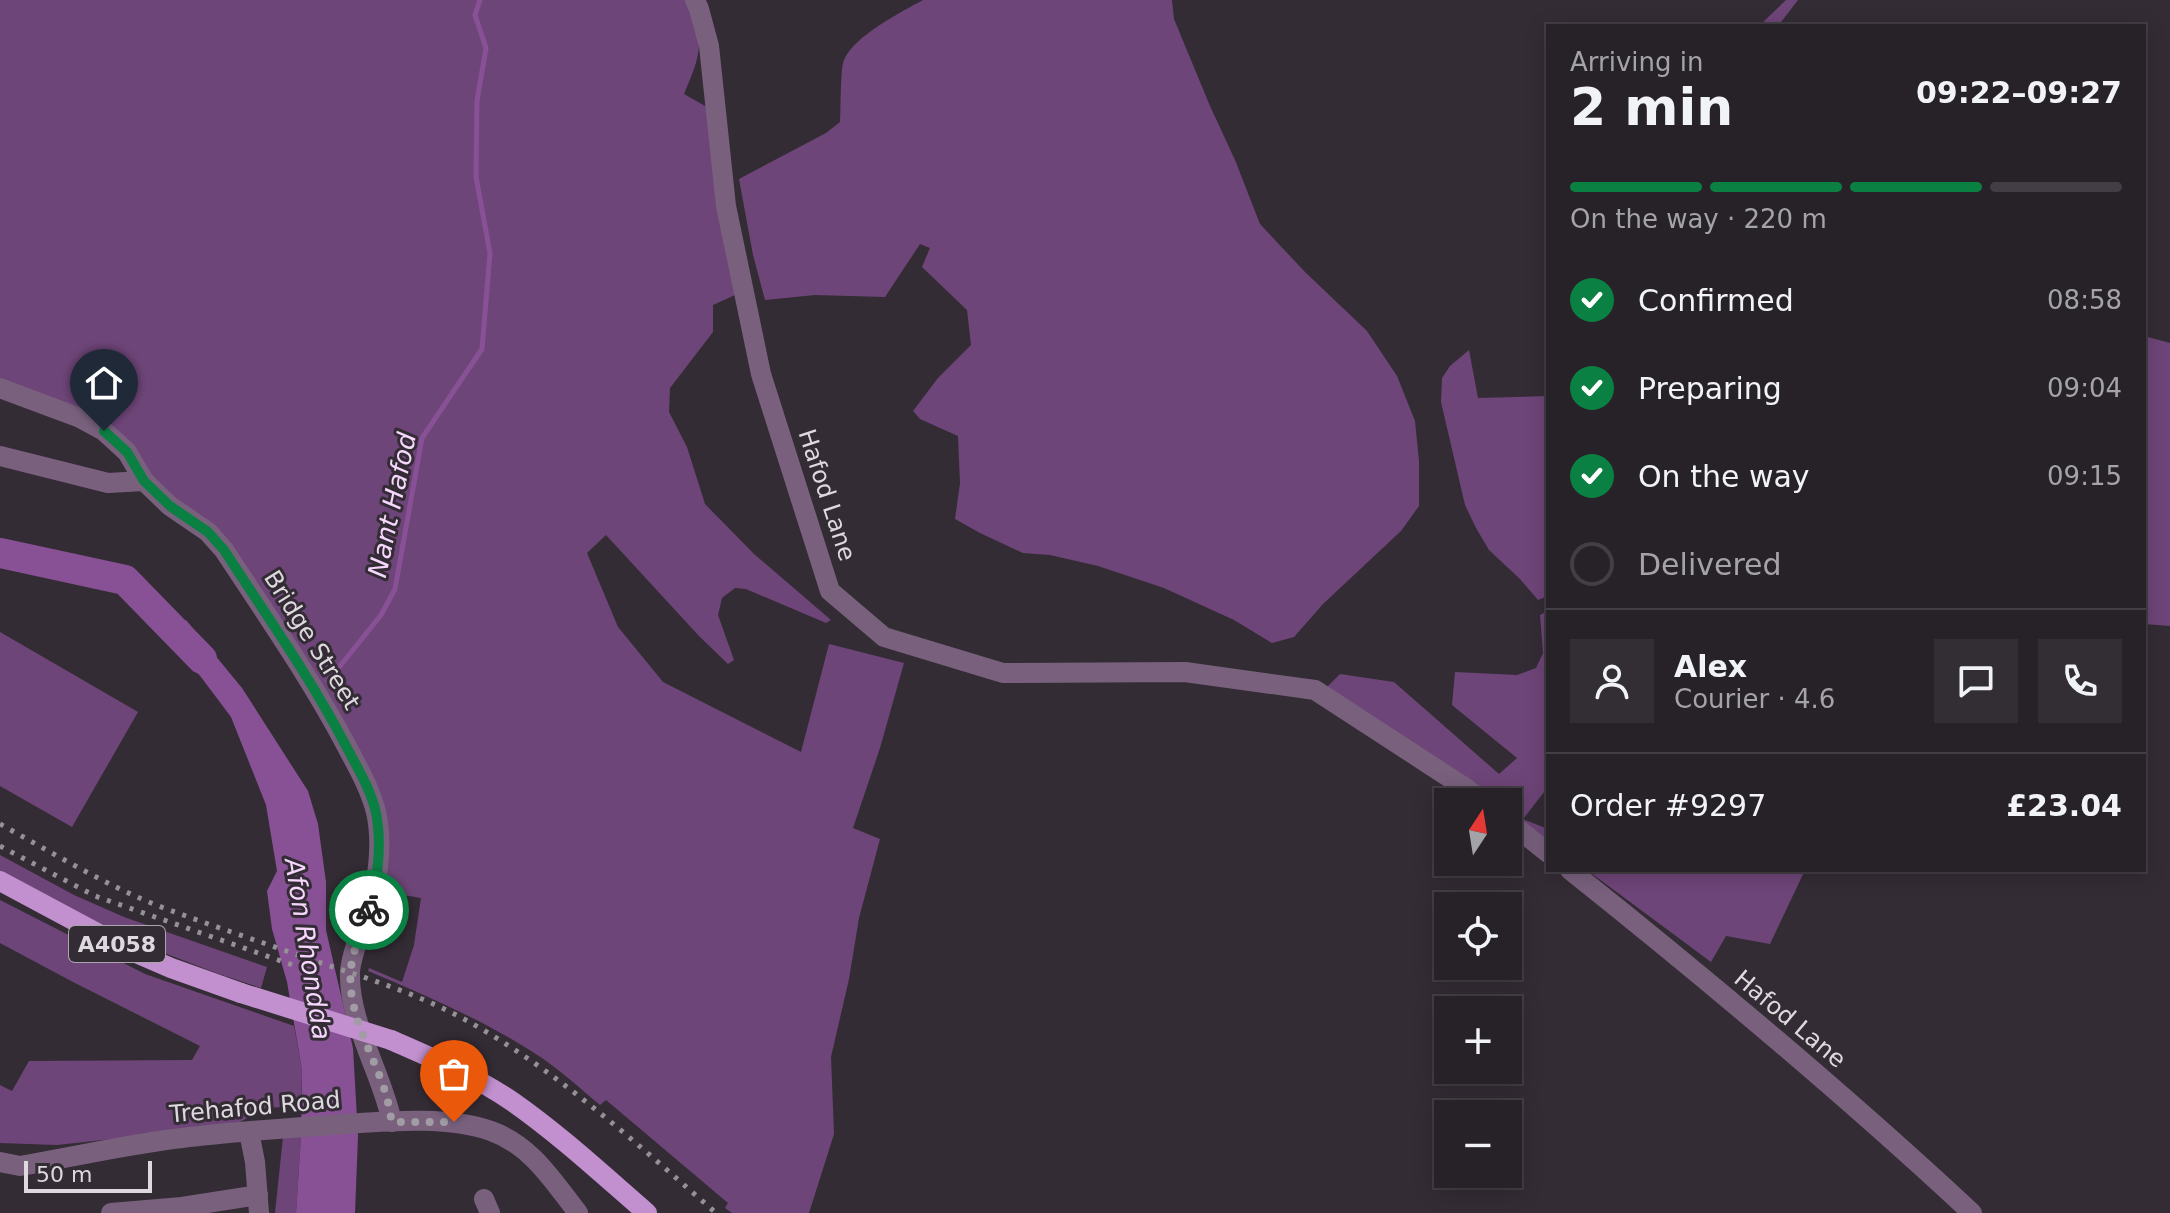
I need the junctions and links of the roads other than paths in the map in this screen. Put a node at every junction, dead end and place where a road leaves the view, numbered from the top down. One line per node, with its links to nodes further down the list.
1 (695, 0): 5 (street, Hafod Lane)
2 (0, 388): 4 (street, Bridge Street)
3 (0, 456): 4 (street)
4 (144, 481): 10 (street, Bridge Street)
5 (1466, 788)
6 (1522, 832): 7 (street)
7 (1546, 851)
8 (1572, 872): 17 (street, Hafod Lane)
9 (0, 881): 16 (main road, A4058, bridge)
10 (392, 1122): 11 (street, Trehafod Road); 15 (street, Trehafod Road)
11 (249, 1132): 12 (street, Trehafod Road); 13 (street)
12 (0, 1162)
13 (259, 1204): 14 (street)
14 (111, 1213)
15 (578, 1213)
16 (647, 1213)
17 (1972, 1213)

